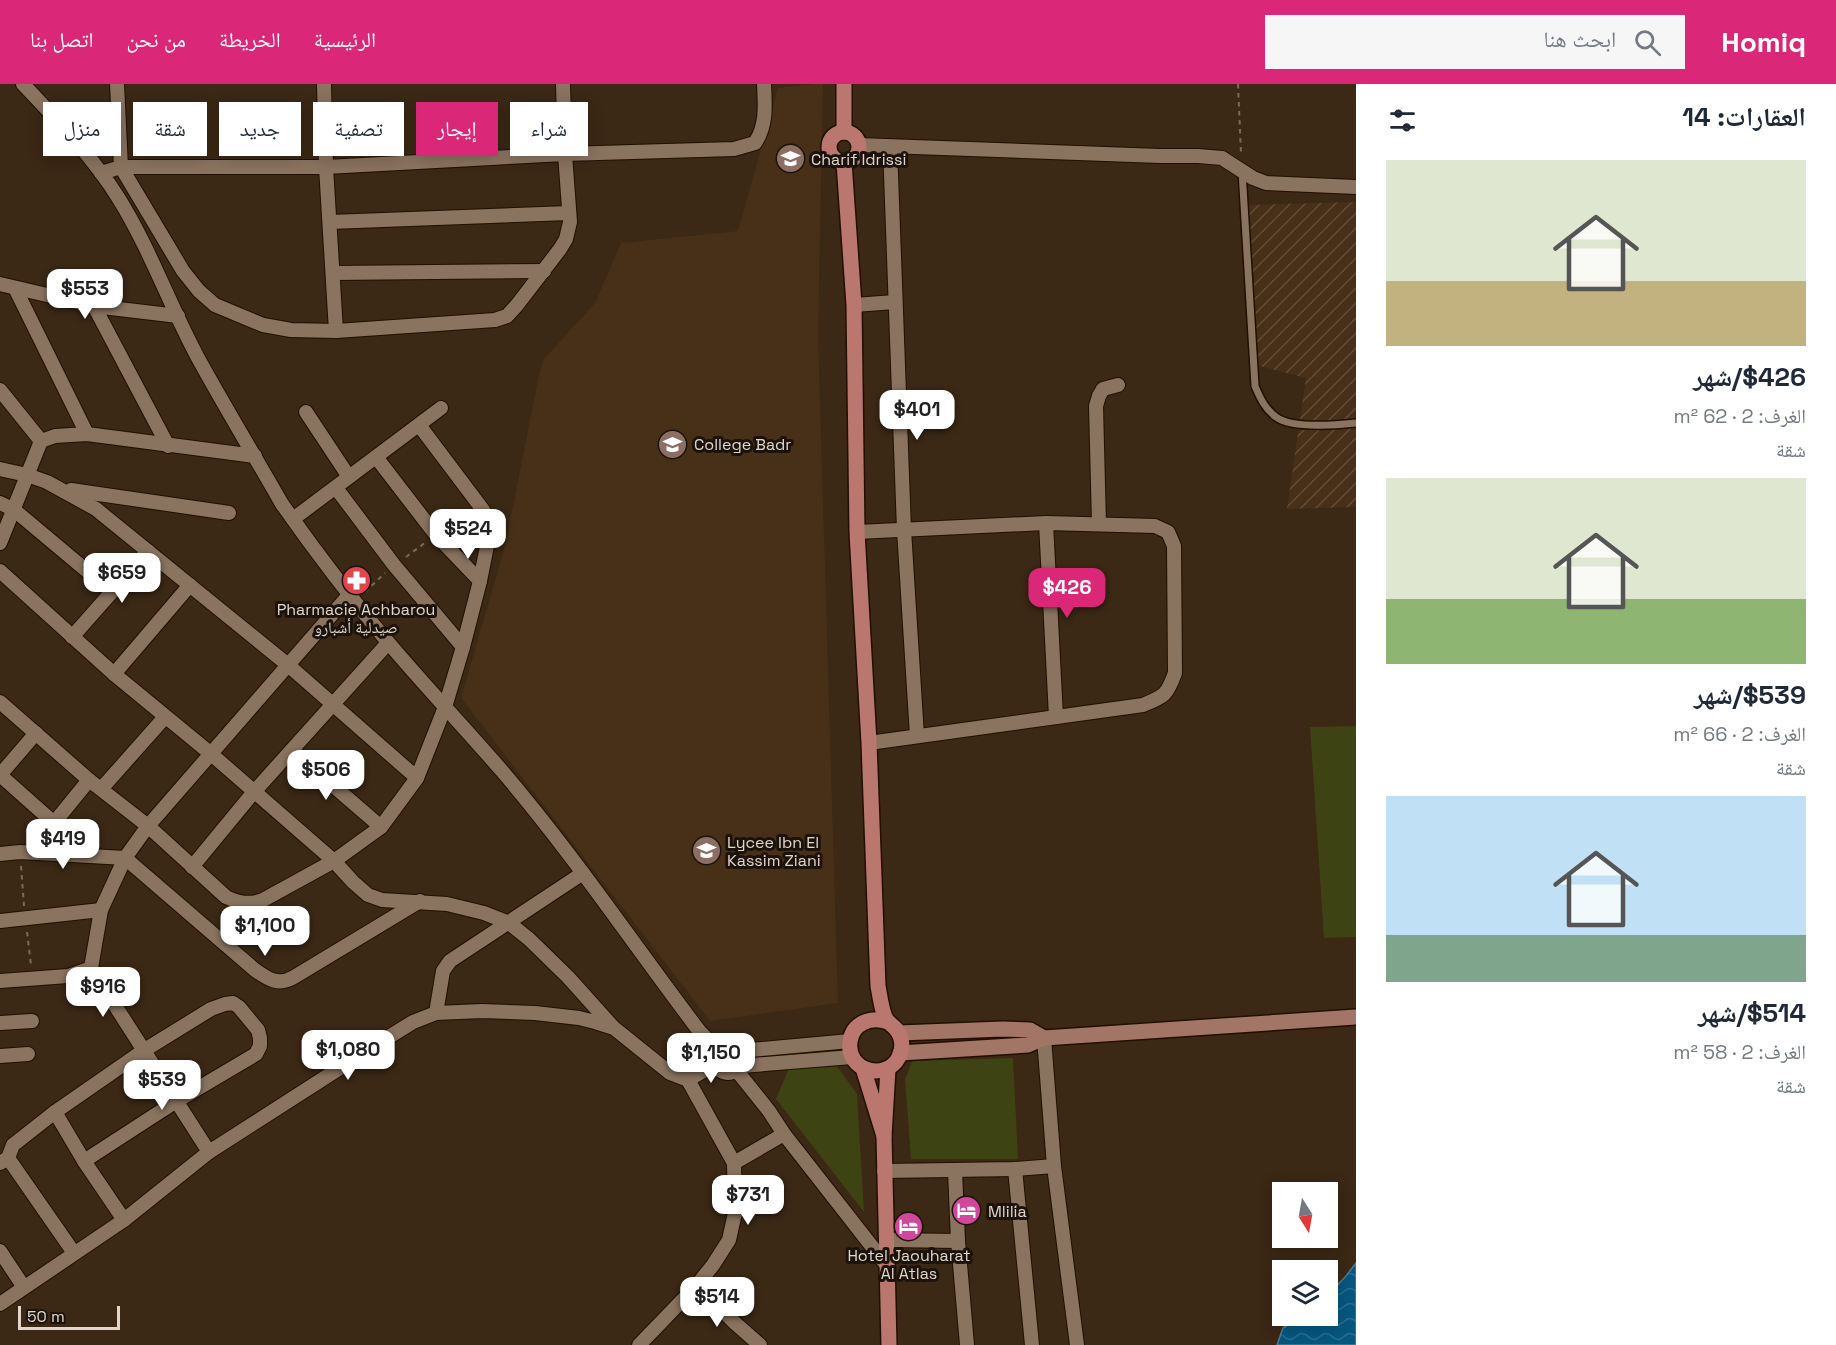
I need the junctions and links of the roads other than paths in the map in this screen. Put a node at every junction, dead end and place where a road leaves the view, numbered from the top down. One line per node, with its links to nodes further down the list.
1 (23, 84): 18 (street)
2 (117, 84): 15 (street)
3 (324, 84): 16 (street)
4 (563, 84): 7 (street)
5 (764, 84): 11 (street)
6 (844, 84): 8 (main road)
7 (564, 102)
8 (844, 132): 9 (main road); 14 (main road)
9 (859, 145): 10 (street); 14 (main road)
10 (890, 147): 17 (street); 26 (street)
11 (588, 153)
12 (528, 156): 16 (street)
13 (565, 156): 20 (street)
14 (844, 162): 27 (main road)
15 (120, 167): 16 (street); 18 (street); 30 (street)
16 (326, 167): 21 (street)
17 (1242, 171): 19 (street); 35 (lane)
18 (101, 173): 29 (street)
19 (1356, 187)
20 (569, 213): 21 (street); 22 (street)
21 (330, 222): 23 (street)
22 (544, 271): 23 (street); 30 (street)
23 (333, 273): 30 (street)
24 (0, 284): 25 (street)
25 (15, 288): 28 (street); 37 (street)
26 (896, 302): 27 (street); 53 (street)
27 (854, 305): 54 (main road)
28 (94, 306): 29 (street); 39 (street)
29 (178, 316): 40 (street)
30 (336, 331)
31 (1119, 385): 52 (street)
32 (0, 390): 38 (street)
33 (441, 408): 36 (street)
34 (306, 412): 44 (street)
35 (1356, 423)
36 (418, 425): 41 (street); 58 (street)
37 (87, 434): 38 (street); 39 (street)
38 (41, 441): 43 (street)
39 (168, 446): 40 (street)
40 (255, 456): 50 (street)
41 (376, 458): 44 (street); 58 (street)
42 (0, 469): 43 (street)
43 (27, 475): 45 (street); 48 (street)
44 (349, 477): 46 (street)
45 (58, 488): 49 (street); 56 (street)
46 (336, 488): 50 (street); 64 (street)
47 (0, 503): 48 (street)
48 (13, 509): 55 (street); 60 (street)
49 (229, 513)
50 (293, 519): 61 (street)
51 (1047, 523): 52 (street); 53 (street); 71 (street)
52 (1099, 524): 71 (street)
53 (904, 530): 54 (street); 73 (street)
54 (857, 532): 74 (main road)
55 (0, 543)
56 (148, 551): 59 (street); 60 (street)
57 (0, 572): 62 (street)
58 (480, 581): 64 (street)
59 (190, 585): 65 (street); 66 (street)
60 (112, 592): 62 (street)
61 (349, 595): 63 (street); 65 (street)
62 (72, 637): 66 (street)
63 (388, 643): 68 (street); 69 (street)
64 (463, 647): 69 (street)
65 (288, 665): 68 (street); 76 (street)
66 (114, 674): 70 (street)
67 (0, 702): 72 (street)
68 (333, 704): 75 (street); 78 (street)
69 (445, 707): 78 (street); 90 (street)
70 (165, 717): 76 (street); 80 (street)
71 (1056, 717): 73 (street)
72 (36, 733): 77 (street); 79 (street)
73 (917, 736): 74 (street)
74 (869, 743): 97 (main road)
75 (292, 750): 81 (street); 84 (street)
76 (210, 753): 81 (street); 83 (street)
77 (0, 775): 82 (street)
78 (417, 778): 84 (street)
79 (89, 780): 80 (street); 82 (street)
80 (102, 788): 83 (street)
81 (253, 793): 88 (street); 89 (street)
82 (54, 823): 86 (street)
83 (148, 826): 87 (street); 89 (street)
84 (381, 827): 88 (street)
85 (2, 852): 86 (street)
86 (33, 852): 87 (street)
87 (125, 858): 91 (street); 92 (street)
88 (334, 861): 89 (street); 91 (street)
89 (192, 867)
90 (583, 873): 94 (street); 108 (street)
91 (420, 901): 94 (street)
92 (100, 910): 93 (street); 95 (street)
93 (0, 921)
94 (509, 923): 98 (street); 104 (street)
95 (91, 968): 96 (street); 109 (street)
96 (0, 981)
97 (878, 986): 101 (main road); 102 (main road)
98 (436, 1013): 104 (street); 124 (street)
99 (1356, 1017): 106 (street)
100 (32, 1021): 103 (street)
101 (864, 1022): 102 (main road); 107 (main road)
102 (888, 1022): 105 (main road)
103 (0, 1023)
104 (614, 1028): 119 (street)
105 (899, 1034): 106 (street); 111 (main road)
106 (1044, 1038): 111 (street); 128 (street)
107 (850, 1041): 110 (street); 114 (main road)
108 (718, 1050): 110 (street); 115 (street)
109 (143, 1051): 120 (street); 120 (street); 121 (street)
110 (740, 1051): 116 (street)
111 (900, 1053): 118 (main road)
112 (28, 1054): 113 (street)
113 (0, 1056)
114 (852, 1057): 116 (street); 117 (main road)
115 (715, 1064): 116 (street); 119 (street)
116 (739, 1068): 122 (street)
117 (863, 1068): 118 (main road); 123 (main road)
118 (888, 1069): 123 (main road)
119 (688, 1080): 127 (street)
120 (175, 1102): 124 (street); 126 (street)
121 (55, 1112): 125 (street); 126 (street)
122 (784, 1134): 127 (street); 137 (street)
123 (884, 1136): 130 (main road)
124 (209, 1152): 132 (street)
125 (4, 1161): 136 (street)
126 (84, 1161): 132 (street)
127 (734, 1163): 138 (street)
128 (1054, 1167): 129 (street); 146 (street)
129 (1015, 1169): 131 (street); 145 (street)
130 (884, 1171): 131 (street); 133 (main road)
131 (955, 1171): 134 (street)
132 (124, 1220): 136 (street)
133 (887, 1240): 134 (street); 137 (main road)
134 (958, 1241): 144 (street)
135 (0, 1251): 139 (street)
136 (74, 1253): 139 (street)
137 (888, 1267): 143 (main road)
138 (697, 1285): 141 (street); 142 (street)
139 (23, 1286): 140 (street)
140 (0, 1304)
141 (639, 1345)
142 (760, 1345)
143 (889, 1345)
144 (967, 1345)
145 (1032, 1345)
146 (1077, 1345)

